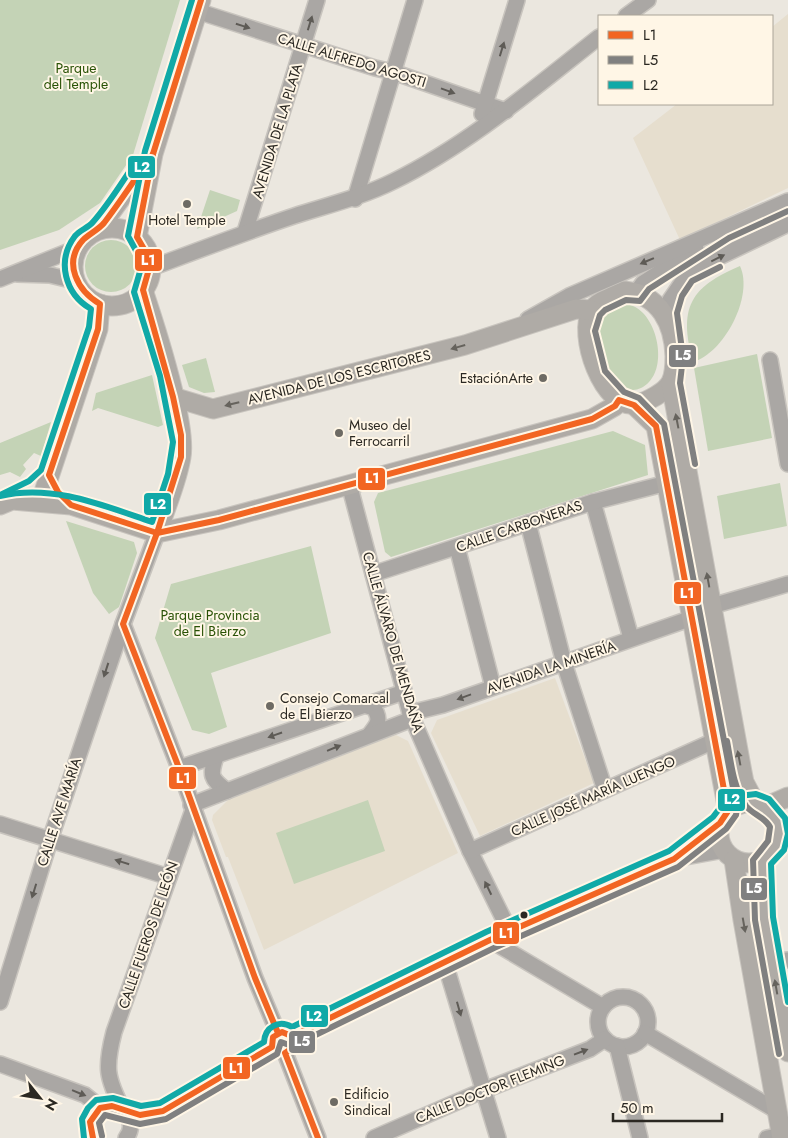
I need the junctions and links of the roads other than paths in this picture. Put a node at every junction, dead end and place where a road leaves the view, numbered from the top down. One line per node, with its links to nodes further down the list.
1 (317, 0): 8 (street, AVENIDA DE LA PLATA, one-way to 1)
2 (415, 0): 9 (street)
3 (517, 0): 10 (street, one-way to 3)
4 (648, 0): 6 (street)
5 (199, 6): 8 (street, CALLE ALFREDO AGOSTI, one-way to 8); 13 (main road)
6 (627, 15)
7 (598, 38): 11 (street)
8 (303, 45): 9 (street, CALLE ALFREDO AGOSTI); 19 (street, AVENIDA DE LA PLATA)
9 (393, 72): 10 (street, CALLE ALFREDO AGOSTI, one-way to 10); 14 (street)
10 (485, 104): 11 (street, CALLE ALFREDO AGOSTI); 12 (street)
11 (506, 110): 12 (street)
12 (477, 130): 14 (street)
13 (153, 154): 17 (main road); 20 (main road)
14 (355, 199): 19 (street)
15 (788, 201): 18 (street, AVENIDA DE LOS ESCRITORES)
16 (788, 224): 29 (street, one-way to 16)
17 (98, 230): 20 (main road); 21 (main road)
18 (725, 230): 26 (street, AVENIDA DE LOS ESCRITORES); 30 (street, AVENIDA DE LOS ESCRITORES, one-way to 30)
19 (245, 232): 22 (street)
20 (137, 237): 22 (main road)
21 (77, 248): 23 (street); 24 (main road)
22 (151, 268): 25 (main road)
23 (6, 276): 24 (street)
24 (75, 281): 27 (main road)
25 (143, 290): 27 (main road); 33 (main road)
26 (636, 292): 28 (main road); 29 (main road)
27 (100, 304): 36 (main road)
28 (592, 310): 30 (main road, AVENIDA DE LOS ESCRITORES); 34 (main road)
29 (668, 318): 32 (main road)
30 (504, 332): 33 (main road, AVENIDA DE LOS ESCRITORES, one-way to 33)
31 (770, 360): 35 (street)
32 (671, 383): 34 (main road); 48 (main road, one-way to 32)
33 (173, 397): 44 (main road)
34 (626, 402): 37 (main road); 38 (main road)
35 (788, 464)
36 (49, 475): 39 (main road); 41 (main road); 42 (main road)
37 (667, 482): 40 (street, CALLE CARBONERAS); 49 (main road)
38 (349, 484): 44 (main road); 46 (street, CALLE ÁLVARO DE MENDAÑA)
39 (41, 501): 41 (main road); 42 (main road)
40 (593, 502): 43 (street, CALLE CARBONERAS); 51 (street)
41 (6, 503)
42 (71, 505): 44 (main road)
43 (528, 523): 45 (street, CALLE CARBONERAS); 52 (street)
44 (157, 533): 50 (street, CALLE AVE MARÍA)
45 (457, 548): 46 (street, CALLE CARBONERAS); 53 (street)
46 (373, 574): 54 (street, CALLE ÁLVARO DE MENDAÑA)
47 (788, 584): 48 (street)
48 (712, 606): 64 (main road, one-way to 48)
49 (692, 618): 51 (street, AVENIDA LA MINERÍA); 58 (main road)
50 (123, 624): 60 (street); 69 (street, CALLE AVE MARÍA, one-way to 69)
51 (631, 638): 52 (street, AVENIDA LA MINERÍA)
52 (564, 663): 53 (street, AVENIDA LA MINERÍA); 61 (street)
53 (493, 687): 56 (street, AVENIDA LA MINERÍA, one-way to 56)
54 (404, 692): 55 (street); 56 (street, CALLE ÁLVARO DE MENDAÑA)
55 (364, 705): 57 (street); 59 (street, one-way to 59)
56 (411, 716): 57 (street, AVENIDA LA MINERÍA); 70 (street, CALLE ÁLVARO DE MENDAÑA)
57 (370, 734): 62 (street, AVENIDA LA MINERÍA, one-way to 57)
58 (716, 740): 61 (street, CALLE JOSÉ MARÍA LUENGO); 66 (main road)
59 (216, 756): 60 (street); 62 (street)
60 (179, 768): 65 (street)
61 (605, 790): 70 (street, CALLE JOSÉ MARÍA LUENGO)
62 (227, 791): 65 (street, AVENIDA LA MINERÍA)
63 (788, 797): 64 (main road)
64 (760, 805): 66 (main road); 68 (main road)
65 (192, 808): 74 (street, CALLE FUEROS DE LEÓN); 83 (street)
66 (724, 818): 71 (main road); 72 (street)
67 (0, 824): 69 (street)
68 (783, 824): 73 (main road)
69 (50, 840): 74 (street, one-way to 69); 79 (street, CALLE AVE MARÍA, one-way to 79)
70 (470, 851): 75 (street, CALLE ÁLVARO DE MENDAÑA, one-way to 70)
71 (729, 855): 72 (street); 73 (main road); 88 (main road, one-way to 88)
72 (674, 858): 75 (street)
73 (762, 861): 77 (main road)
74 (169, 877): 87 (street, CALLE FUEROS DE LEÓN)
75 (510, 932): 76 (street)
76 (490, 940): 78 (street); 80 (street)
77 (780, 961): 84 (main road, one-way to 77)
78 (445, 962): 83 (street); 86 (street, one-way to 86)
79 (0, 1002)
80 (602, 1007): 81 (street); 82 (street)
81 (645, 1033): 82 (street); 88 (street)
82 (611, 1042): 86 (street, CALLE DOCTOR FLEMING, one-way to 82); 96 (street)
83 (282, 1043): 87 (street); 93 (street)
84 (788, 1052)
85 (0, 1064): 89 (street, one-way to 89)
86 (482, 1091): 94 (street, CALLE DOCTOR FLEMING); 95 (street)
87 (125, 1111): 89 (street); 92 (street)
88 (777, 1111): 90 (main road)
89 (93, 1115): 91 (street)
90 (777, 1137)
91 (93, 1138)
92 (126, 1138)
93 (318, 1138)
94 (374, 1138)
95 (498, 1138)
96 (640, 1138)

